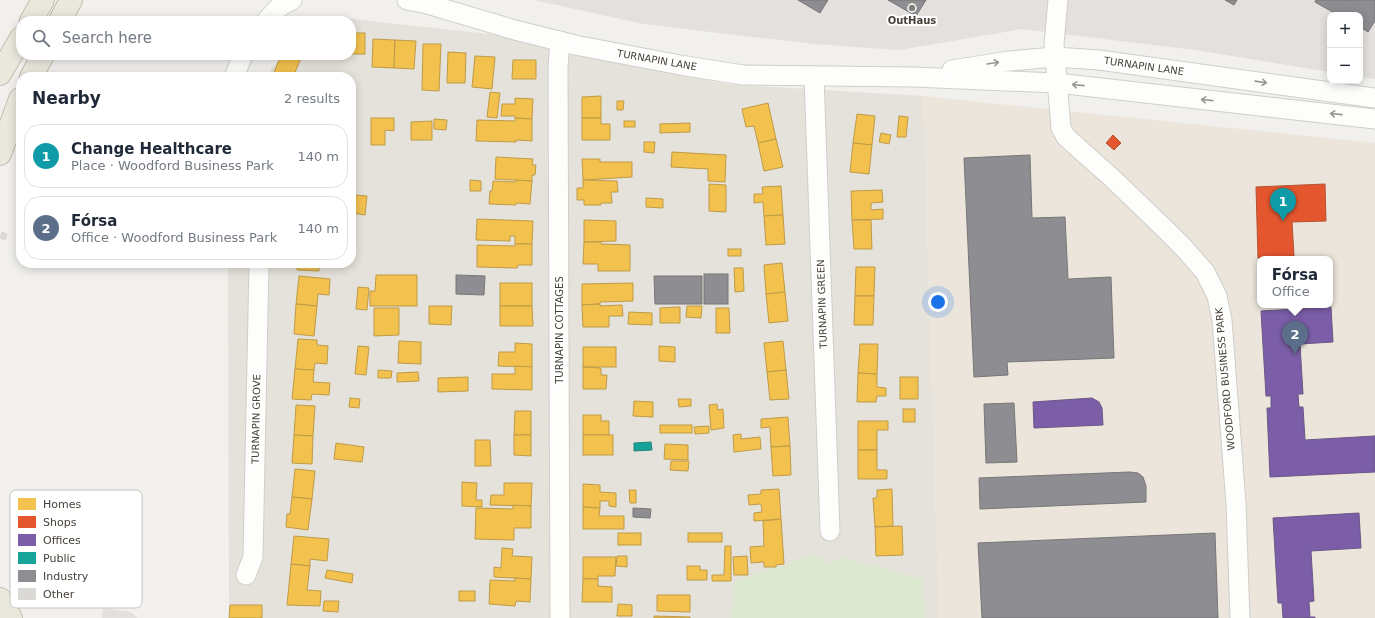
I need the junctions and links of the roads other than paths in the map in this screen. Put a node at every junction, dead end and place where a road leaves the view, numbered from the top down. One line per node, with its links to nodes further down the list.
1 (43, 0): 6 (highway)
2 (71, 0): 7 (highway)
3 (292, 0): 8 (street)
4 (407, 0): 9 (street, TURNAPIN LANE)
5 (1058, 0): 11 (street, WOODFORD BUSINESS PARK)
6 (34, 16)
7 (63, 16)
8 (271, 16)
9 (560, 41): 17 (street, TURNAPIN LANE); 31 (street, TURNAPIN COTTAGES)
10 (16, 47): 16 (highway)
11 (1056, 57): 18 (street, TURNAPIN LANE, one-way to 11); 19 (street, WOODFORD BUSINESS PARK); 20 (street, TURNAPIN LANE, one-way to 20)
12 (40, 60): 14 (highway)
13 (241, 60): 15 (street)
14 (34, 72)
15 (236, 72)
16 (0, 74)
17 (814, 76): 18 (street, TURNAPIN LANE); 27 (street, TURNAPIN GREEN)
18 (913, 77): 19 (street, TURNAPIN LANE)
19 (1057, 83): 23 (street, TURNAPIN LANE, one-way to 19); 32 (street, WOODFORD BUSINESS PARK)
20 (1375, 98)
21 (16, 105): 24 (highway)
22 (16, 109): 25 (highway)
23 (1375, 119)
24 (0, 135)
25 (0, 154)
26 (259, 268): 28 (street, TURNAPIN GROVE)
27 (830, 531)
28 (246, 575)
29 (0, 599): 30 (highway)
30 (11, 618)
31 (560, 618)
32 (1240, 618)

